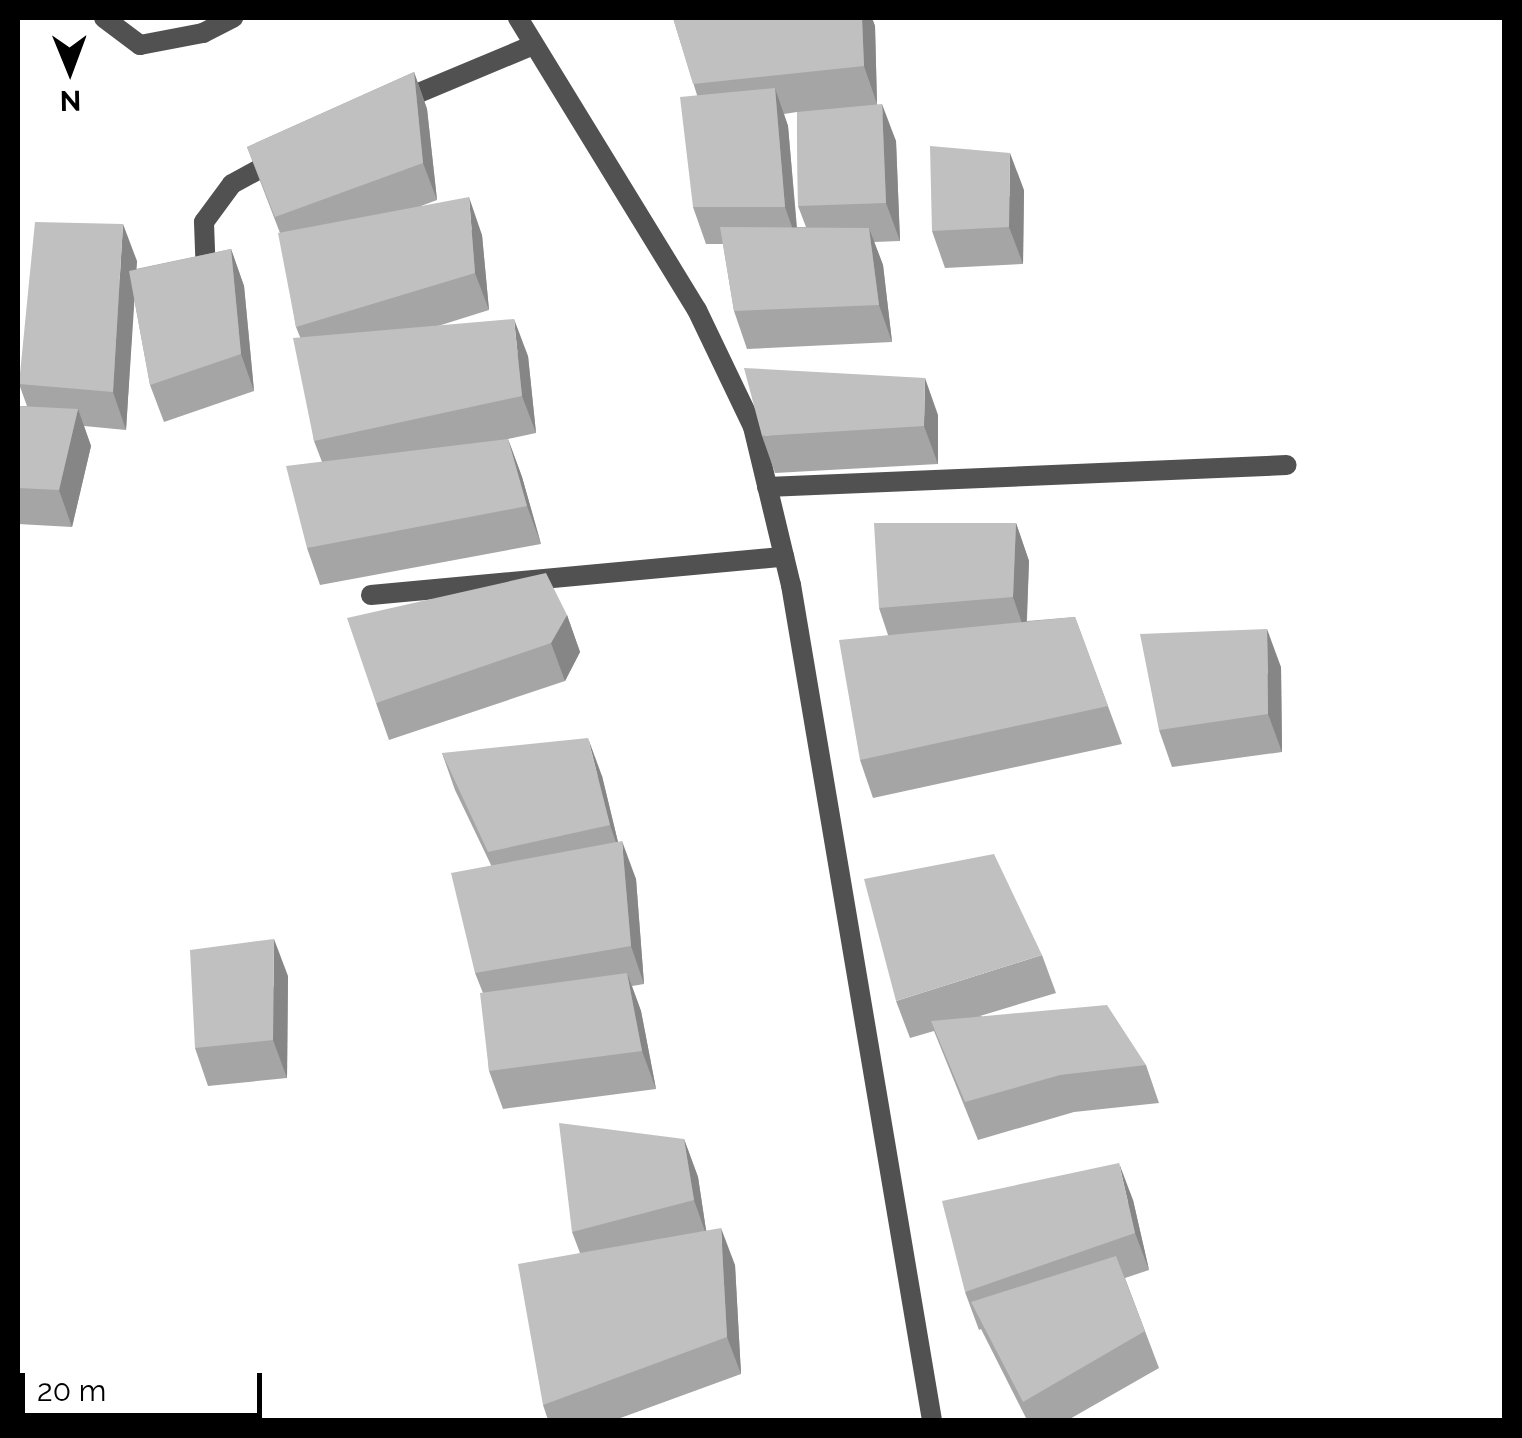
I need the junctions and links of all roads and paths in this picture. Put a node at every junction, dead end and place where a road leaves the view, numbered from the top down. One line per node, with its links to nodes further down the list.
1 (104, 18): 2 (street)
2 (233, 18)
3 (518, 18): 4 (street)
4 (533, 45): 5 (street); 9 (street)
5 (377, 110)
6 (291, 151): 7 (street)
7 (206, 277)
8 (1286, 464): 9 (street)
9 (768, 487): 10 (street)
10 (784, 557): 11 (street); 12 (street)
11 (370, 595)
12 (932, 1420)

